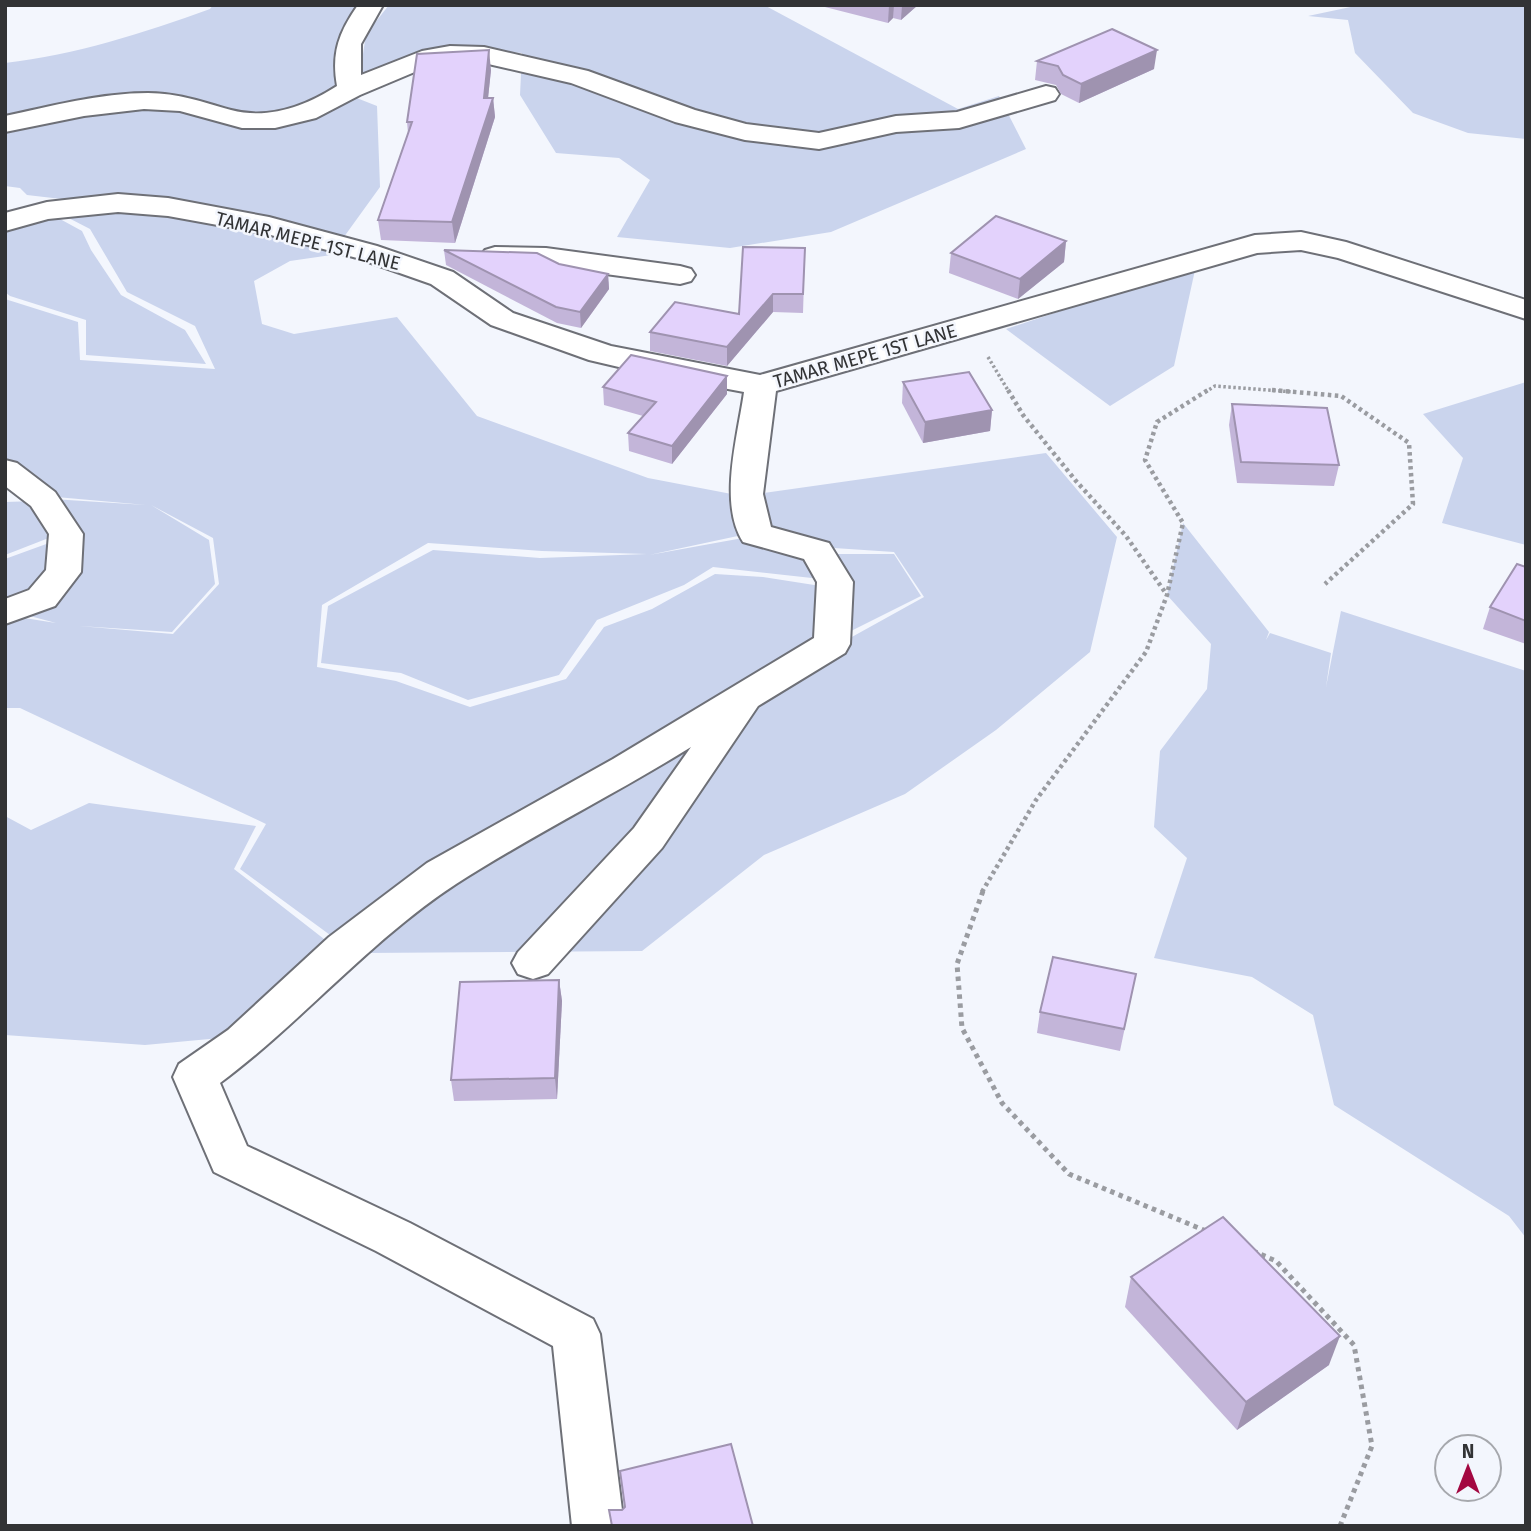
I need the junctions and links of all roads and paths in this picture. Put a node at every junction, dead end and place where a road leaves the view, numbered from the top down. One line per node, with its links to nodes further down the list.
1 (371, 5): 2 (street)
2 (351, 89): 3 (street); 4 (street)
3 (1046, 93)
4 (5, 124)
5 (5, 222): 6 (street, TAMAR MEPE 1ST LANE)
6 (367, 251): 7 (street); 10 (street, TAMAR MEPE 1ST LANE)
7 (680, 275)
8 (1526, 310): 9 (street, TAMAR MEPE 1ST LANE)
9 (991, 320): 10 (street, TAMAR MEPE 1ST LANE); 13 (path)
10 (761, 385): 15 (street)
11 (5, 470): 14 (street)
12 (1325, 584): 13 (path)
13 (1167, 595): 17 (path)
14 (5, 612)
15 (748, 695): 16 (street); 19 (street)
16 (533, 963)
17 (1208, 1232)
18 (1242, 1246): 20 (path)
19 (598, 1526)
20 (1340, 1526)

